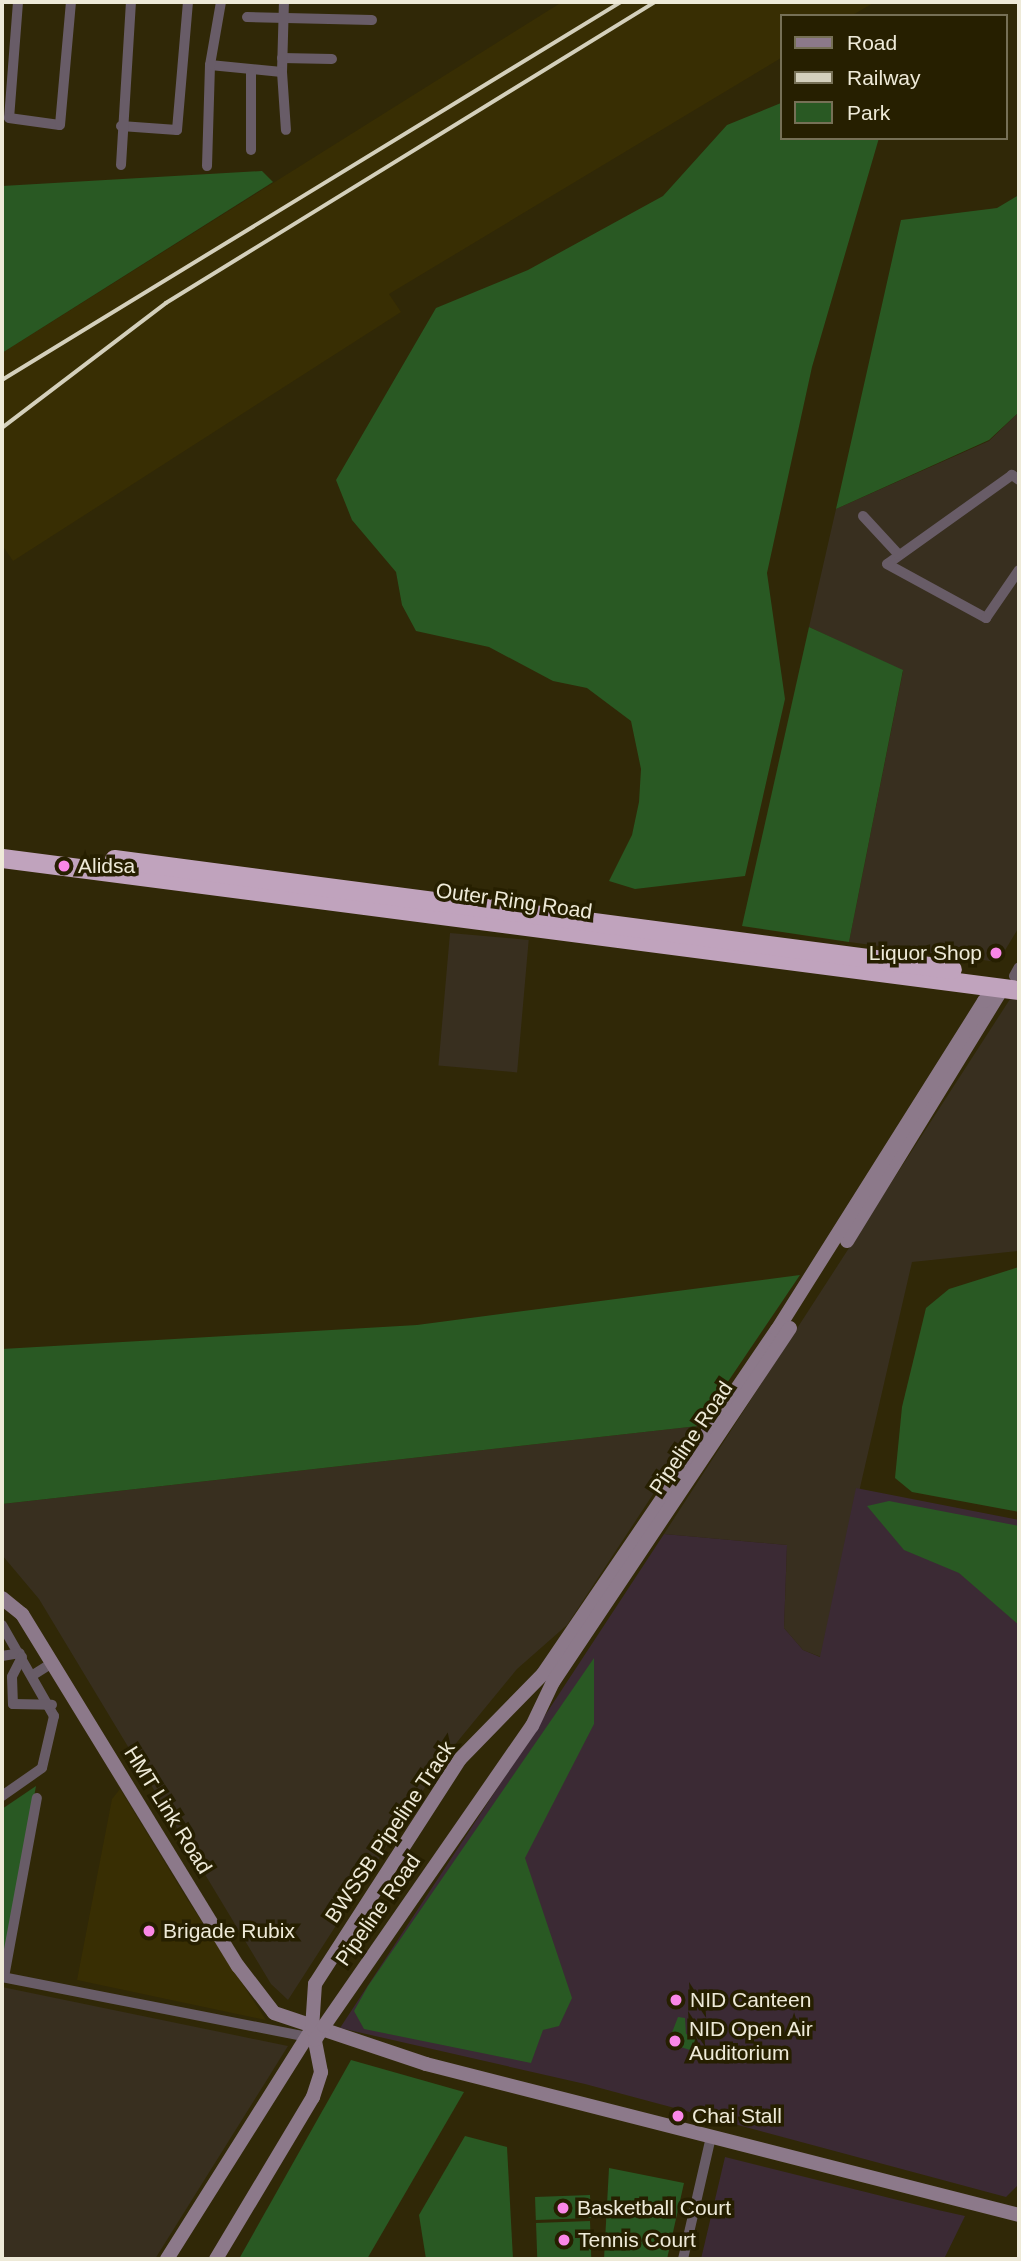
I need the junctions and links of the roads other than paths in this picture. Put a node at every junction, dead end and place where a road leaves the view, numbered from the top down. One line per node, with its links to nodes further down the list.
1 (18, 2): 2 (street)
2 (71, 2)
3 (131, 2): 15 (street)
4 (188, 2): 15 (street)
5 (222, 2): 12 (street)
6 (284, 2): 8 (street)
7 (247, 17): 8 (street)
8 (283, 19): 9 (street); 10 (street)
9 (372, 20)
10 (282, 58): 11 (street); 14 (street)
11 (332, 59)
12 (210, 65): 13 (street); 19 (street)
13 (251, 71): 14 (street); 17 (street)
14 (282, 72): 16 (street)
15 (121, 126): 18 (street)
16 (286, 130)
17 (251, 150)
18 (121, 165)
19 (207, 166)
20 (1019, 480): 22 (street)
21 (863, 516): 22 (street)
22 (899, 555): 23 (street)
23 (1019, 570)
24 (2, 847): 26 (highway, Outer Ring Road)
25 (2, 858): 26 (highway, Outer Ring Road)
26 (1015, 980): 27 (main road, Pipeline Road)
27 (970, 1035): 28 (main road, Pipeline Road); 41 (main road, Pipeline Road)
28 (777, 1330): 41 (main road, BWSSB Pipeline Track)
29 (4, 1598): 33 (main road, HMT Link Road)
30 (2, 1625): 31 (street)
31 (21, 1655): 32 (street); 34 (street); 37 (street)
32 (2, 1656)
33 (52, 1663): 34 (street); 35 (main road, HMT Link Road)
34 (33, 1675): 36 (street)
35 (62, 1679): 36 (street); 41 (main road, HMT Link Road)
36 (44, 1691): 37 (street)
37 (52, 1705): 38 (street)
38 (2, 1796)
39 (37, 1798): 40 (street)
40 (3, 1977): 41 (street)
41 (314, 2035): 42 (main road, HMT Link Road); 44 (main road, Pipeline Road); 45 (main road)
42 (711, 2137): 43 (main road, HMT Link Road); 46 (street)
43 (1018, 2212)
44 (167, 2259)
45 (216, 2259)
46 (683, 2259)

